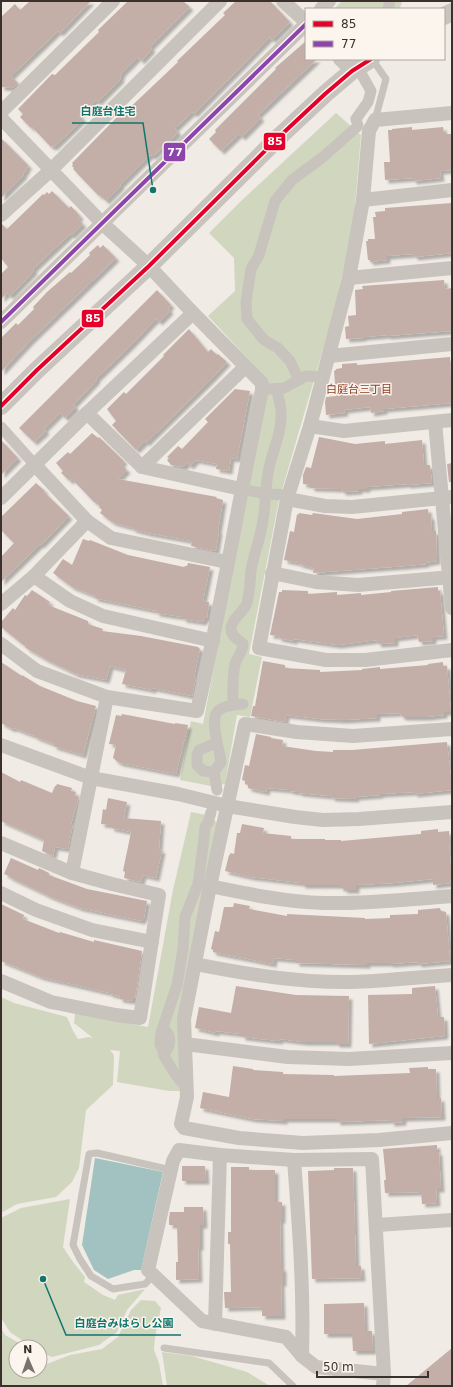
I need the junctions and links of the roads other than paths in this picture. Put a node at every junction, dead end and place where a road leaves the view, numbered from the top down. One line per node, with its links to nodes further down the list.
1 (113, 1): 9 (street)
2 (220, 1): 13 (street)
3 (283, 1): 4 (street)
4 (305, 22)
5 (305, 24): 17 (street)
6 (366, 60): 8 (street)
7 (372, 60): 12 (lane)
8 (349, 63): 12 (street, bridge); 18 (street)
9 (1, 112)
10 (452, 113): 12 (street)
11 (1, 118): 13 (street)
12 (365, 124): 15 (street); 27 (street)
13 (51, 170): 16 (street); 17 (street)
14 (452, 190): 15 (street)
15 (363, 200): 20 (street)
16 (1, 215)
17 (102, 223): 18 (street); 22 (street)
18 (150, 266): 21 (street); 30 (street)
19 (452, 268): 20 (street)
20 (349, 278): 24 (street)
21 (193, 313): 25 (street); 31 (street)
22 (1, 322)
23 (452, 344): 24 (street)
24 (329, 356): 26 (street)
25 (245, 367): 29 (street); 37 (street)
26 (323, 377): 27 (street); 34 (street)
27 (299, 380): 28 (street)
28 (276, 388): 29 (street); 39 (street)
29 (262, 390): 38 (street)
30 (1, 406)
31 (87, 413): 36 (street); 37 (street)
32 (452, 420): 33 (street)
33 (435, 422): 34 (street); 42 (street)
34 (310, 426): 40 (street)
35 (1, 427): 36 (street)
36 (34, 465): 41 (street); 43 (street)
37 (142, 468): 38 (street)
38 (241, 489): 39 (street); 44 (street)
39 (267, 494): 40 (street); 55 (street)
40 (287, 497): 42 (street); 45 (street)
41 (1, 498)
42 (447, 498): 47 (street)
43 (87, 521): 44 (street); 46 (street)
44 (227, 562): 50 (street)
45 (272, 573): 47 (street); 52 (street)
46 (34, 576): 48 (street); 50 (street)
47 (451, 578): 49 (street)
48 (1, 604)
49 (452, 608)
50 (213, 641): 53 (street)
51 (1, 644): 53 (street)
52 (452, 650)
53 (107, 697): 58 (street)
54 (452, 729): 60 (street)
55 (216, 743): 57 (street); 57 (street)
56 (1, 745): 58 (street)
57 (214, 772): 59 (street)
58 (91, 778): 60 (street); 64 (street)
59 (217, 790)
60 (227, 806): 62 (street); 65 (street)
61 (211, 812): 74 (street)
62 (452, 812)
63 (1, 843): 64 (street)
64 (72, 872): 68 (street)
65 (210, 886): 67 (street); 69 (street)
66 (1, 893): 68 (street)
67 (452, 896)
68 (152, 942): 71 (street)
69 (195, 964): 70 (street); 72 (street)
70 (452, 975)
71 (1, 981)
72 (185, 1044): 73 (street); 74 (street)
73 (452, 1053)
74 (186, 1087): 75 (street)
75 (452, 1133)
76 (220, 1155): 77 (street); 78 (street); 82 (street)
77 (294, 1160): 80 (street); 84 (street)
78 (171, 1170): 81 (street); 81 (lane)
79 (452, 1220): 80 (street)
80 (376, 1225): 85 (street)
81 (154, 1275): 82 (street)
82 (215, 1324): 84 (street)
83 (164, 1348): 86 (lane)
84 (302, 1356): 85 (street)
85 (384, 1380)
86 (293, 1386)

